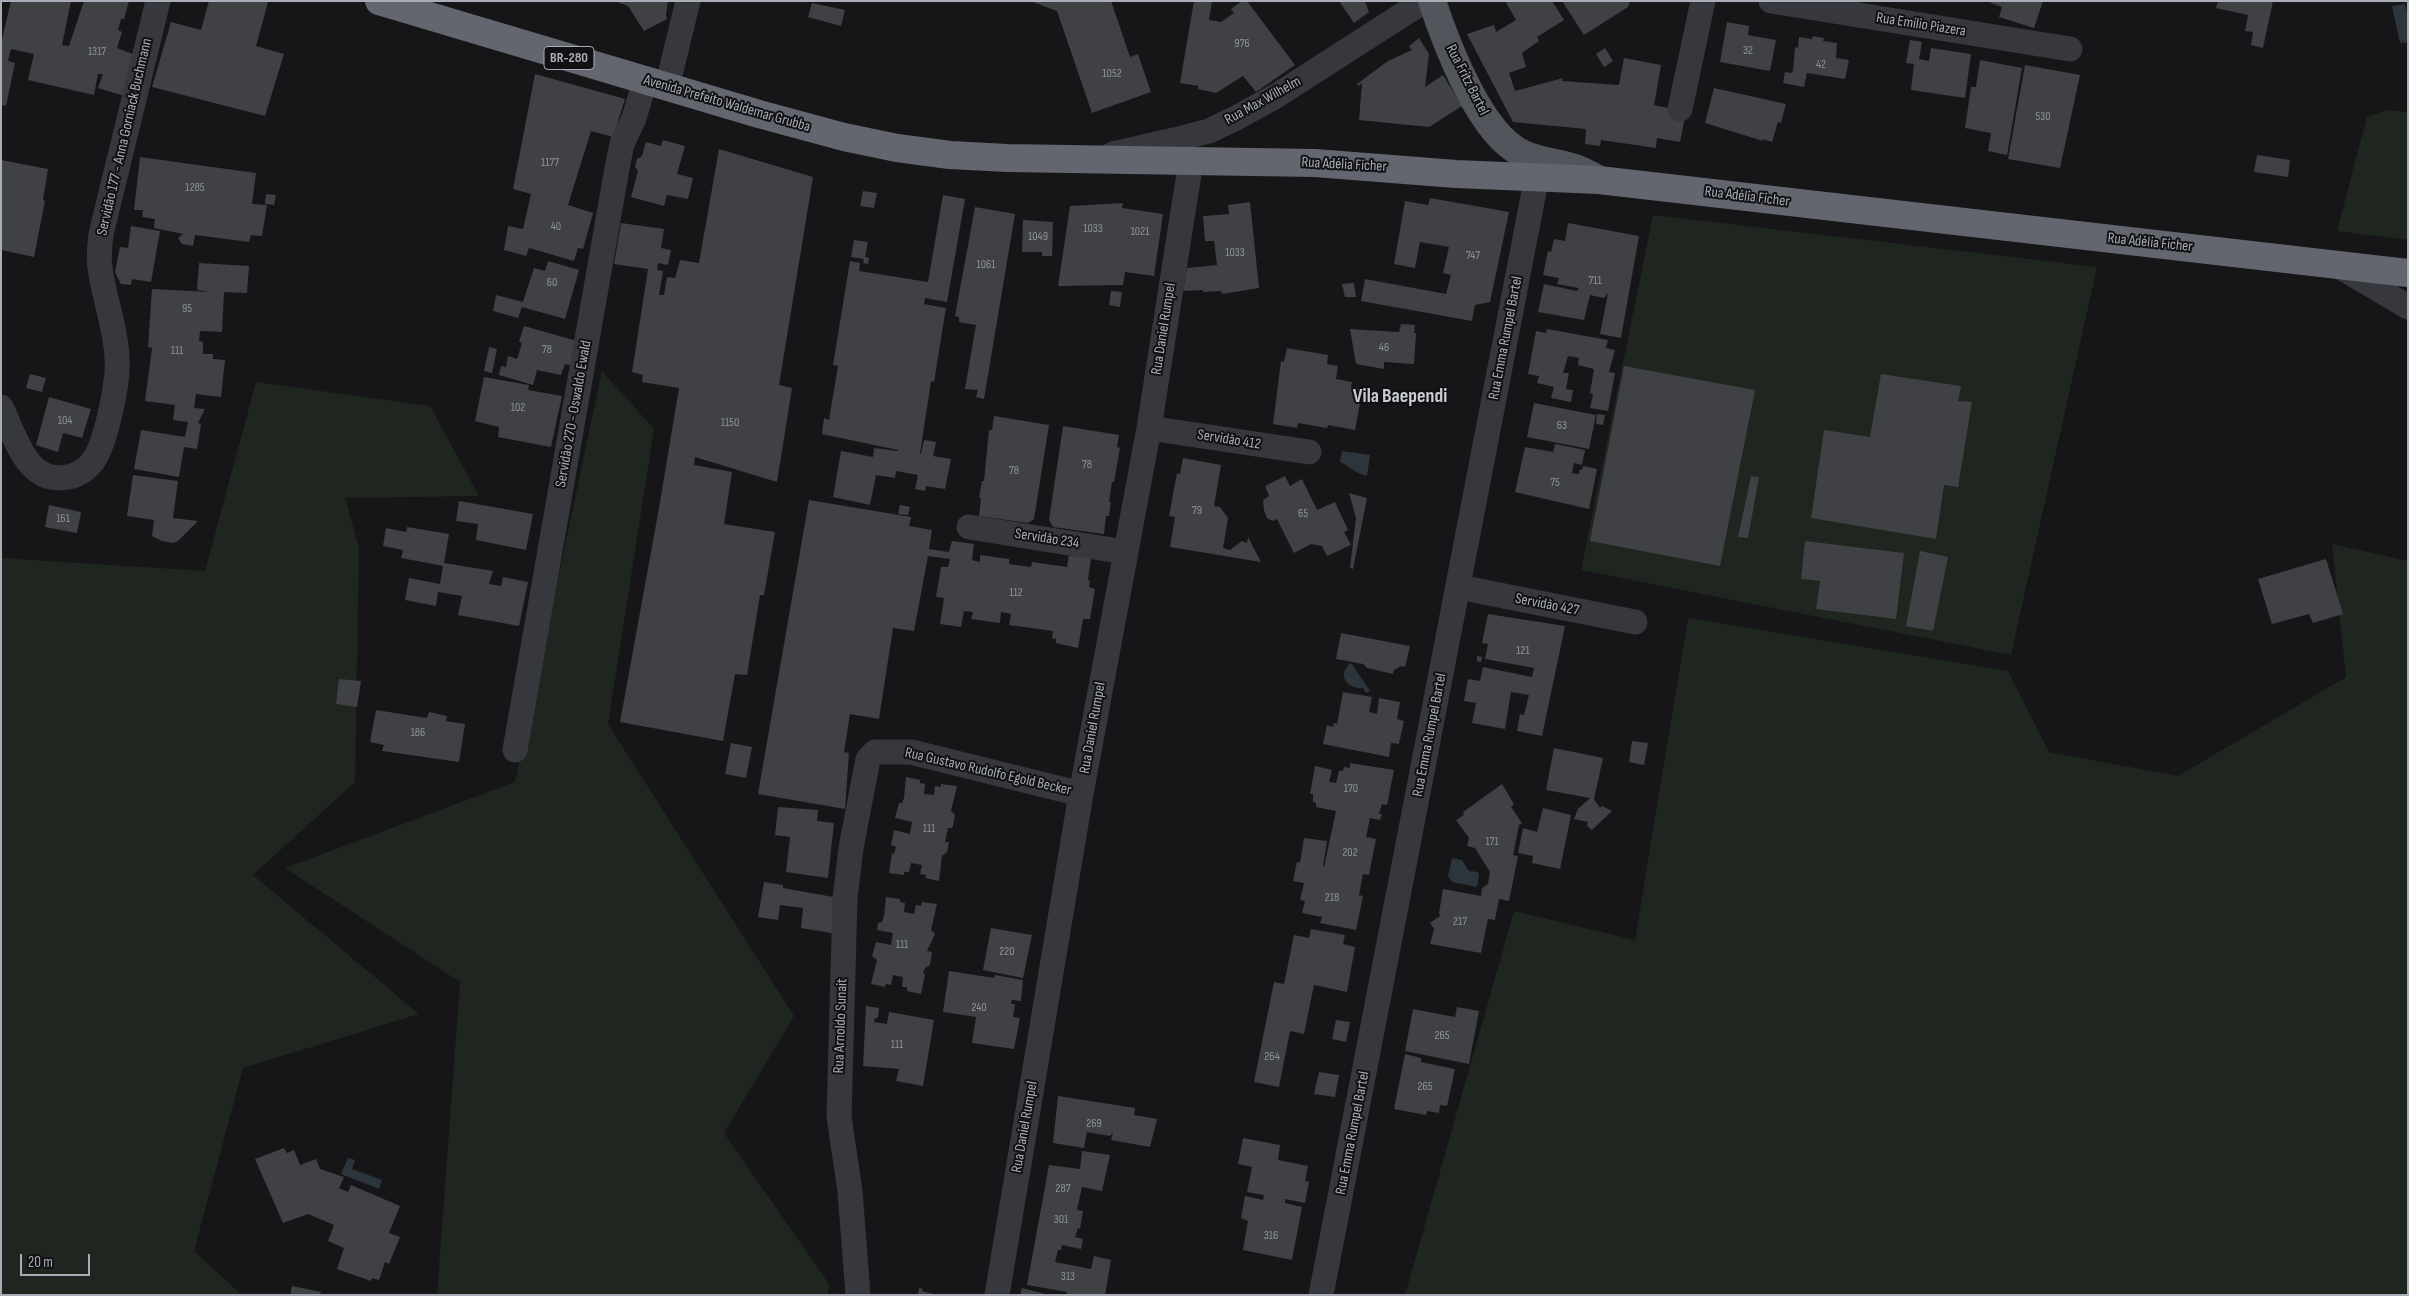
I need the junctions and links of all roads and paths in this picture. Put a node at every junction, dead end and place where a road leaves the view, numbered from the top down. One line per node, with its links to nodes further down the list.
1 (158, 1): 18 (street, Servidão 177 - Anna Gorniack Buchmann)
2 (379, 1): 9 (highway, Avenida Prefeito Waldemar Grubba / BR-280)
3 (688, 1): 9 (street, Servidão 270 - Oswaldo Ewald)
4 (1424, 1): 11 (street, Rua Max Wilhelm)
5 (1432, 1): 14 (main road, Rua Fritz Bartel)
6 (1703, 1): 10 (street)
7 (1771, 1): 8 (street, Rua Emílio Piazera)
8 (2070, 49)
9 (656, 84): 11 (highway, Avenida Prefeito Waldemar Grubba / BR-280); 25 (street, Servidão 270 - Oswaldo Ewald)
10 (1680, 109)
11 (1084, 160): 12 (highway, Rua Adélia Ficher)
12 (1190, 161): 13 (highway, Rua Adélia Ficher); 19 (street, Rua Daniel Rumpel)
13 (1537, 176): 14 (highway, Rua Adélia Ficher); 23 (street, Rua Emma Rumpel Bartel)
14 (1599, 180): 15 (highway, Rua Adélia Ficher)
15 (2335, 264): 16 (highway, Rua Adélia Ficher); 17 (street)
16 (2408, 273)
17 (2408, 307)
18 (1, 406)
19 (1149, 428): 20 (street, Servidão 412); 22 (street, Rua Daniel Rumpel)
20 (1309, 452)
21 (969, 527): 22 (street, Servidão 234)
22 (1126, 552): 27 (street, Rua Daniel Rumpel)
23 (1459, 587): 24 (street, Servidão 427); 30 (street, Rua Emma Rumpel Bartel)
24 (1635, 622)
25 (515, 750)
26 (868, 759): 27 (street, Rua Gustavo Rudolfo Egold Becker); 28 (street, Rua Arnoldo Sunait)
27 (1081, 794): 29 (street, Rua Daniel Rumpel)
28 (858, 1295)
29 (997, 1295)
30 (1321, 1295)

